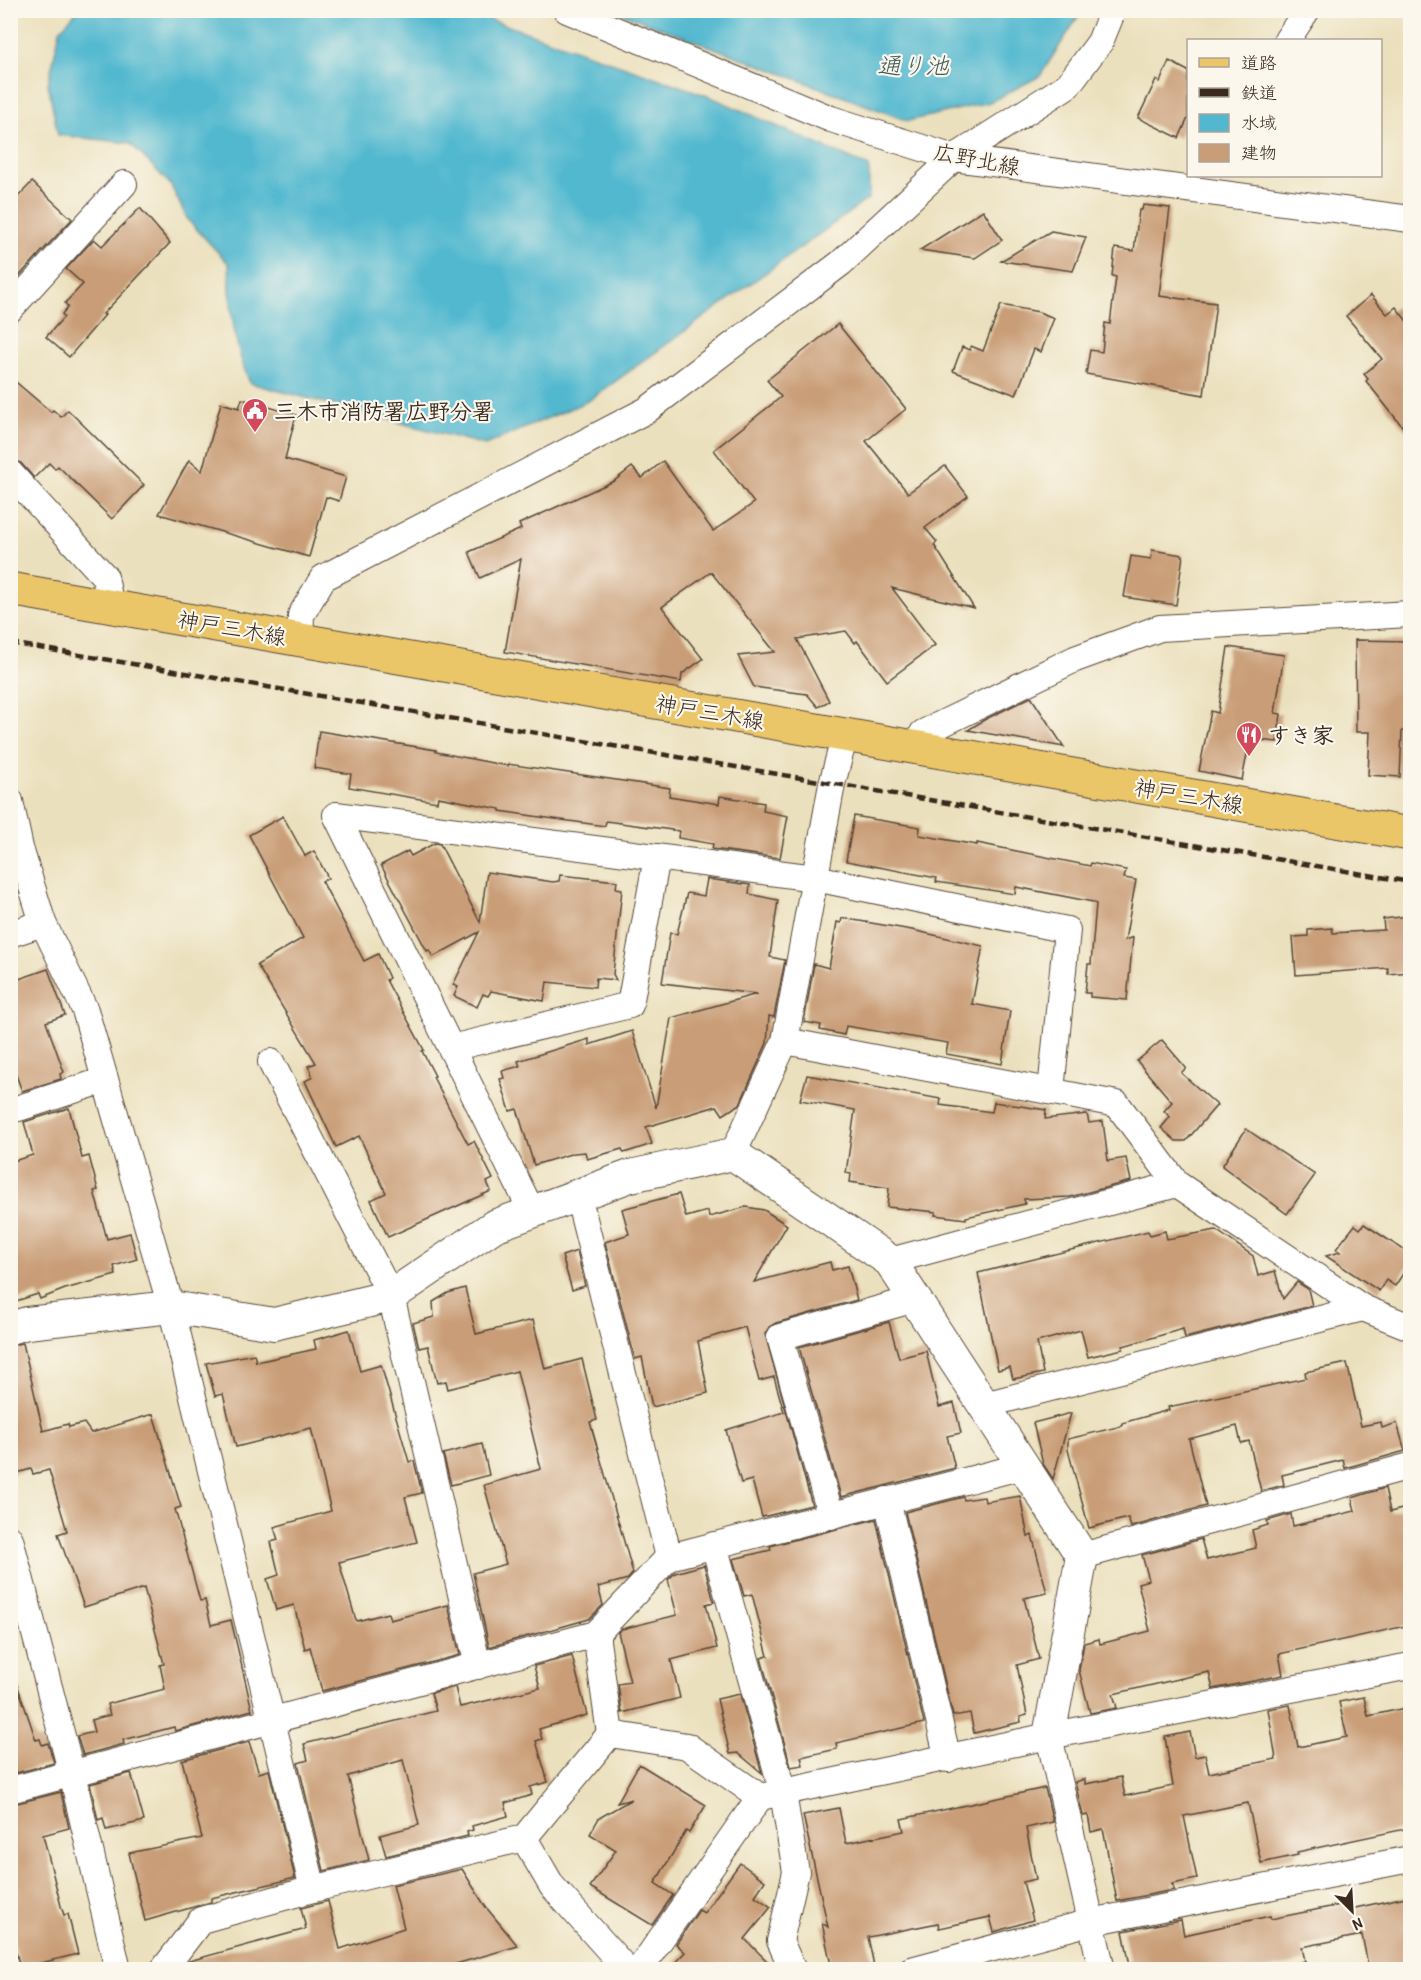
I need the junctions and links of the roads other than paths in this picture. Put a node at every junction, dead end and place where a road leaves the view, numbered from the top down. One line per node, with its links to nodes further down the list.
1 (567, 10): 5 (street, 広野北線)
2 (1113, 10): 5 (street)
3 (1307, 10): 4 (street)
4 (1288, 39)
5 (954, 158): 6 (street, 広野北線); 14 (street)
6 (1192, 183): 8 (street, 広野北線)
7 (124, 184): 9 (street)
8 (1410, 219)
9 (10, 309)
10 (10, 473): 12 (street)
11 (10, 589): 12 (main road, 神戸三木線)
12 (111, 607): 14 (main road, 神戸三木線)
13 (1410, 614): 16 (street)
14 (300, 640): 15 (main road, 神戸三木線)
15 (845, 735): 16 (main road, 神戸三木線); 20 (street)
16 (920, 749): 18 (main road, 神戸三木線)
17 (10, 801): 21 (street)
18 (1410, 834)
19 (657, 857): 20 (street); 24 (street); 24 (street)
20 (815, 878): 23 (street); 27 (street)
21 (43, 923): 22 (street); 26 (street)
22 (10, 934)
23 (785, 1041): 27 (street); 29 (street)
24 (451, 1048): 32 (street)
25 (271, 1062): 34 (street)
26 (105, 1080): 28 (street); 36 (street)
27 (1051, 1091): 30 (street)
28 (19, 1108)
29 (733, 1154): 31 (street); 33 (street)
30 (1178, 1184): 33 (street); 37 (street)
31 (578, 1195): 32 (street); 48 (street)
32 (532, 1212): 34 (street)
33 (890, 1261): 35 (street)
34 (391, 1296): 36 (street); 50 (street)
35 (915, 1299): 40 (street); 44 (street)
36 (171, 1308): 38 (street); 52 (street)
37 (1363, 1308): 39 (street); 40 (street)
38 (10, 1328)
39 (1410, 1328)
40 (984, 1405): 41 (street)
41 (1023, 1466): 43 (street); 47 (street)
42 (1410, 1466): 47 (street)
43 (888, 1500): 44 (street); 55 (street)
44 (831, 1516): 46 (street)
45 (10, 1539): 56 (street)
46 (714, 1545): 48 (street); 58 (street)
47 (1082, 1556): 54 (street)
48 (669, 1557): 49 (street)
49 (596, 1634): 50 (street); 53 (street)
50 (478, 1666): 52 (street)
51 (1410, 1666): 54 (street)
52 (272, 1722): 56 (street); 61 (street)
53 (610, 1734): 58 (street); 59 (street)
54 (1049, 1736): 55 (street); 62 (street)
55 (948, 1759): 58 (street)
56 (72, 1774): 57 (street); 63 (street)
57 (10, 1790)
58 (771, 1795): 66 (street); 67 (street)
59 (524, 1838): 61 (street); 65 (street)
60 (1410, 1859): 62 (street)
61 (313, 1889): 64 (street)
62 (1091, 1922): 68 (street); 69 (street)
63 (118, 1970)
64 (163, 1970)
65 (627, 1970)
66 (639, 1970)
67 (793, 1970)
68 (911, 1970)
69 (1102, 1970)

